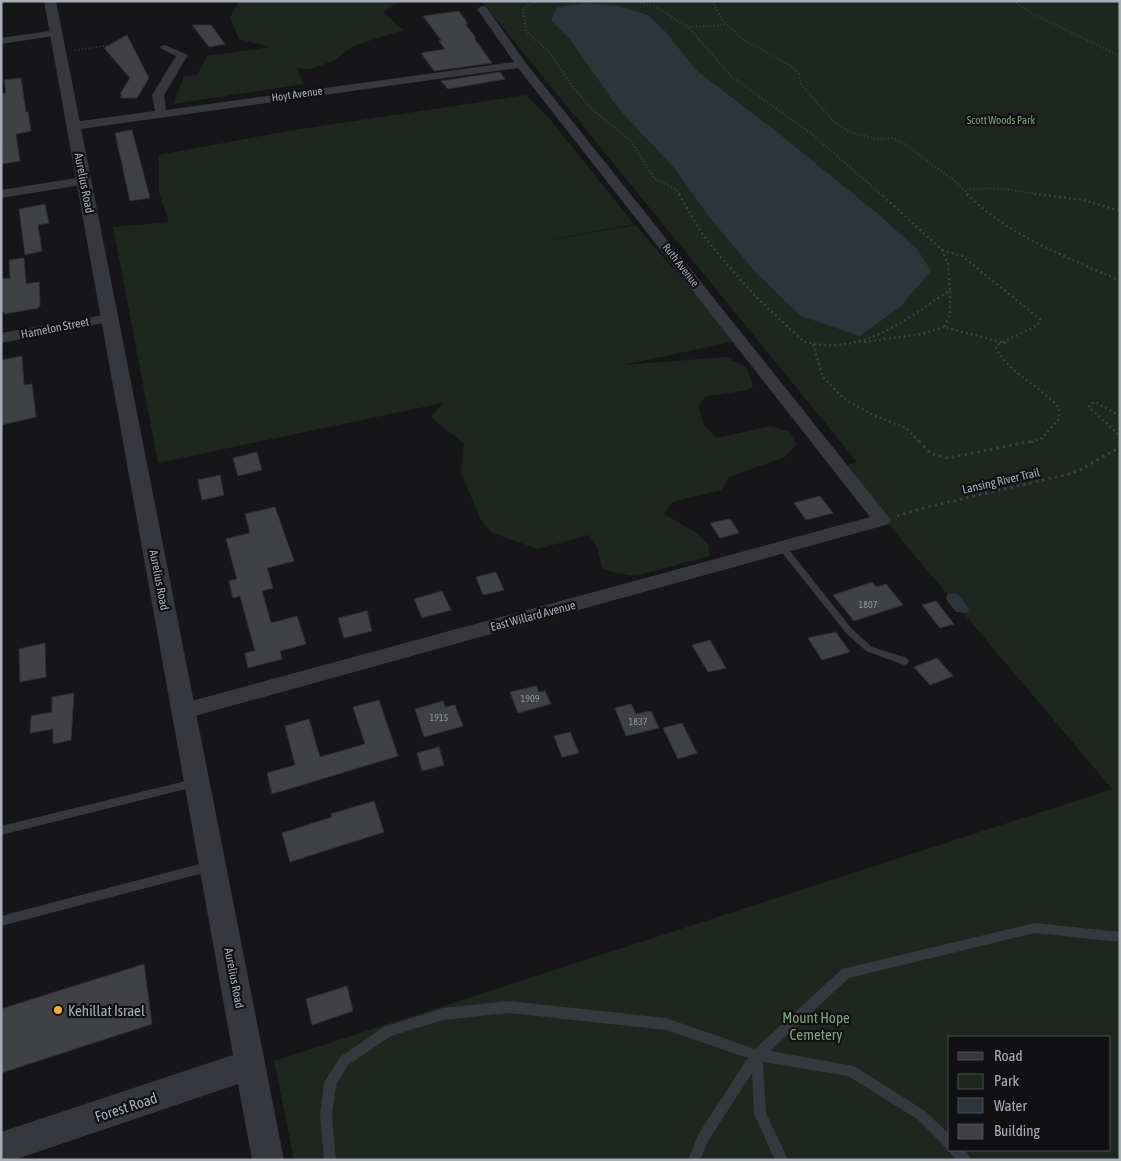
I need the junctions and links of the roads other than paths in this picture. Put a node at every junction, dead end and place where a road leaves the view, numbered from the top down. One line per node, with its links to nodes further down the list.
1 (50, 1): 3 (street, Aurelius Road)
2 (482, 9): 6 (street, Ruth Avenue)
3 (56, 33): 4 (street); 8 (street, Aurelius Road)
4 (1, 41)
5 (165, 48): 7 (street)
6 (521, 64): 7 (street, Hoyt Avenue); 13 (street, Ruth Avenue)
7 (161, 113): 8 (street, Hoyt Avenue)
8 (73, 126): 9 (street, Aurelius Road)
9 (84, 181): 10 (street); 11 (street, Aurelius Road)
10 (1, 194)
11 (109, 318): 12 (street, Hamelon Street); 16 (street, Aurelius Road)
12 (1, 338)
13 (882, 520): 14 (street, East Willard Avenue)
14 (782, 547): 15 (lane); 16 (street, East Willard Avenue)
15 (904, 661)
16 (184, 711): 17 (street, Aurelius Road)
17 (197, 782): 18 (lane); 19 (street, Aurelius Road)
18 (1, 831)
19 (212, 865): 20 (lane); 23 (street, Aurelius Road)
20 (1, 921)
21 (1120, 937): 22 (lane)
22 (757, 1055): 24 (lane); 28 (lane); 29 (lane); 30 (lane)
23 (250, 1065): 25 (street, Forest Road); 27 (street, Aurelius Road)
24 (948, 1142)
25 (1, 1148)
26 (956, 1151): 31 (lane)
27 (268, 1160)
28 (330, 1160)
29 (694, 1160)
30 (782, 1160)
31 (965, 1160)

